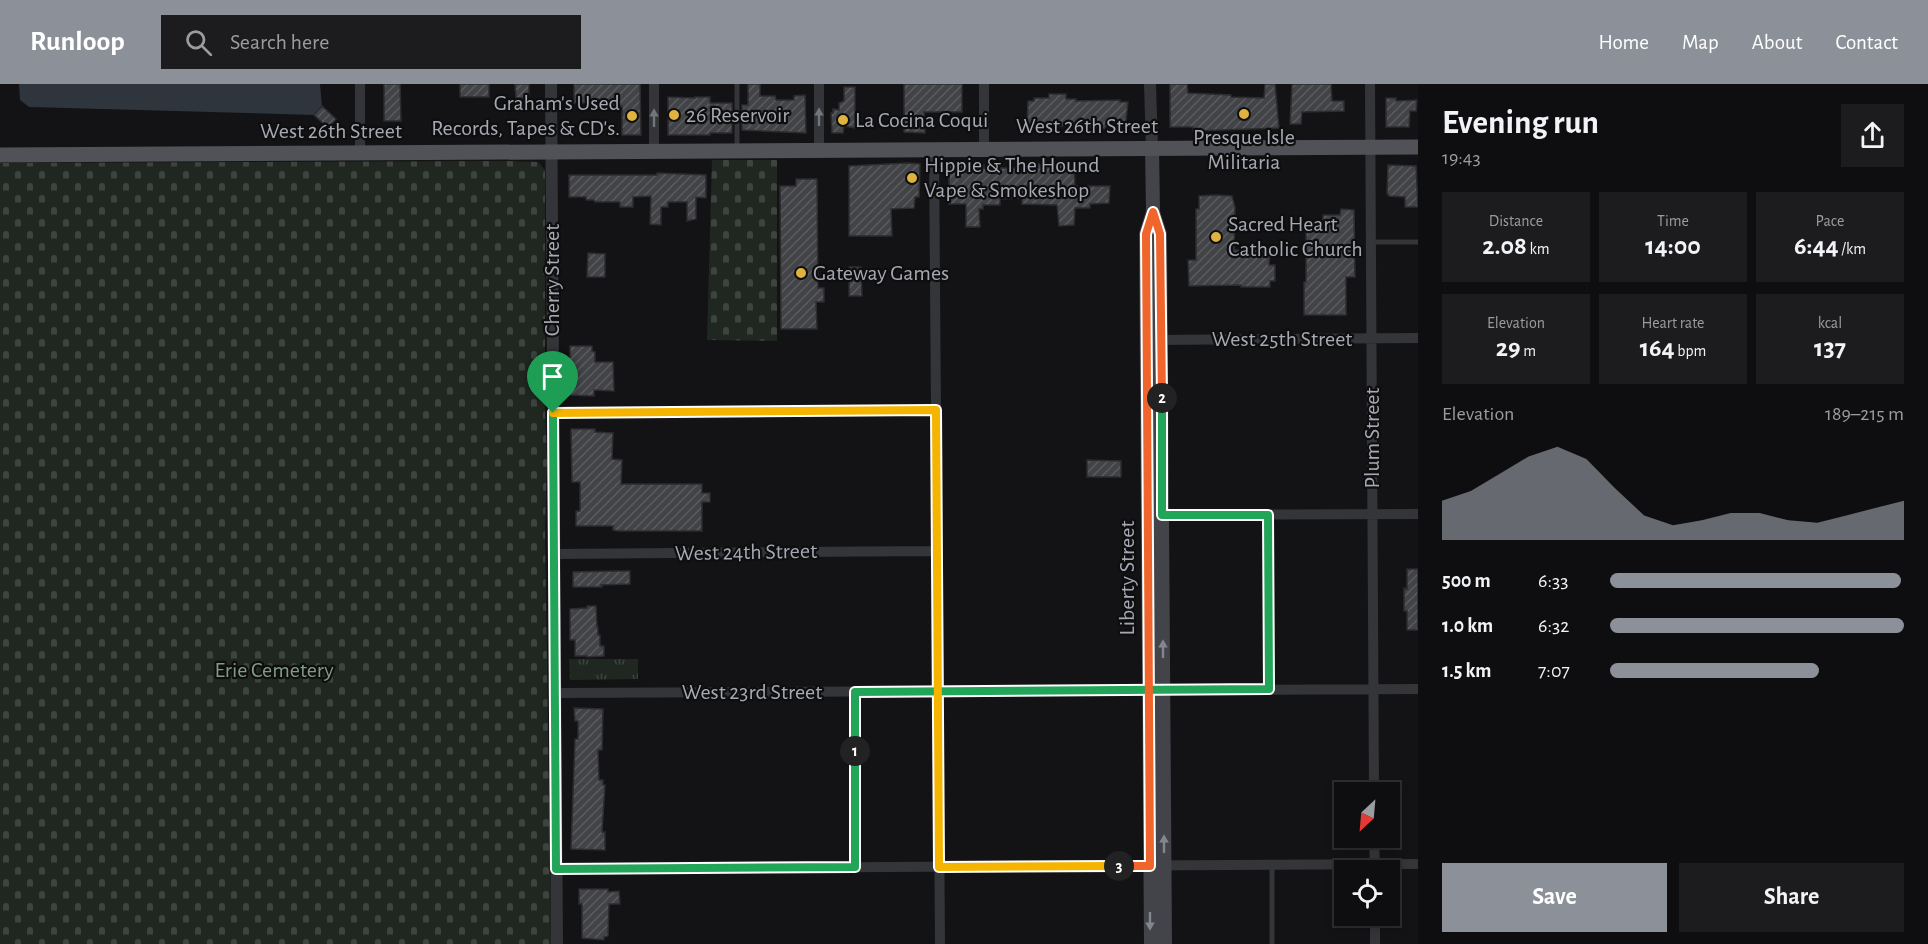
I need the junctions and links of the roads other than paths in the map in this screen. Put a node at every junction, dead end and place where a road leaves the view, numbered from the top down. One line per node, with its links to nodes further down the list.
1 (360, 84): 18 (street)
2 (551, 84): 16 (street, Cherry Street)
3 (654, 84): 17 (street, one-way to 3)
4 (737, 84): 15 (lane)
5 (819, 84): 13 (street, one-way to 5)
6 (984, 84): 12 (street)
7 (1150, 84): 11 (street, Liberty Street)
8 (1370, 84): 9 (street, Plum Street)
9 (1370, 147): 10 (main road, West 26th Street); 11 (main road, West 26th Street); 21 (street, Plum Street)
10 (1418, 147)
11 (1152, 148): 12 (main road, West 26th Street); 20 (main road, Liberty Street)
12 (984, 149): 14 (main road, West 26th Street)
13 (819, 150): 14 (main road, West 26th Street); 15 (main road, West 26th Street)
14 (934, 150): 27 (street)
15 (737, 151): 17 (main road, West 26th Street)
16 (551, 152): 17 (main road, West 26th Street); 18 (main road, West 26th Street); 28 (street, Cherry Street)
17 (654, 152)
18 (360, 153): 19 (main road, West 26th Street)
19 (0, 155)
20 (1153, 212): 25 (main road, Liberty Street); 26 (main road, Liberty Street)
21 (1371, 242): 22 (lane); 23 (street, Plum Street)
22 (1418, 242)
23 (1371, 338): 24 (street, West 25th Street); 25 (street, West 25th Street); 29 (street, Plum Street)
24 (1418, 338)
25 (1161, 339): 26 (street, West 25th Street); 31 (main road, Liberty Street)
26 (1147, 340): 31 (main road, Liberty Street)
27 (936, 410): 28 (street); 33 (street)
28 (553, 413): 34 (street, Cherry Street)
29 (1372, 514): 30 (street); 32 (street); 37 (street, Plum Street)
30 (1418, 514)
31 (1155, 515): 32 (street); 38 (main road, Liberty Street)
32 (1268, 515): 36 (lane)
33 (937, 551): 34 (street, West 24th Street); 39 (street)
34 (554, 554): 41 (street, Cherry Street)
35 (1418, 688): 37 (street, West 23rd Street)
36 (1269, 689): 37 (street, West 23rd Street); 38 (street, West 23rd Street)
37 (1373, 689): 42 (street, Plum Street)
38 (1156, 690): 39 (street, West 23rd Street); 46 (main road, Liberty Street); 47 (main road, Liberty Street, one-way to 38)
39 (938, 691): 40 (street, West 23rd Street); 50 (street)
40 (855, 692): 41 (street, West 23rd Street); 49 (lane)
41 (555, 693): 51 (street, Cherry Street)
42 (1374, 782)
43 (1418, 864): 45 (street)
44 (1272, 865): 47 (street); 48 (street); 57 (lane)
45 (1400, 865)
46 (1150, 866): 47 (street); 50 (street); 55 (main road, Liberty Street, one-way to 55)
47 (1165, 866): 56 (main road, Liberty Street)
48 (1334, 866)
49 (855, 867): 50 (street); 51 (street)
50 (939, 867): 54 (street)
51 (556, 869): 53 (street, Cherry Street)
52 (1375, 926): 58 (street)
53 (557, 944)
54 (940, 944)
55 (1151, 944)
56 (1165, 944)
57 (1272, 944)
58 (1375, 944)

